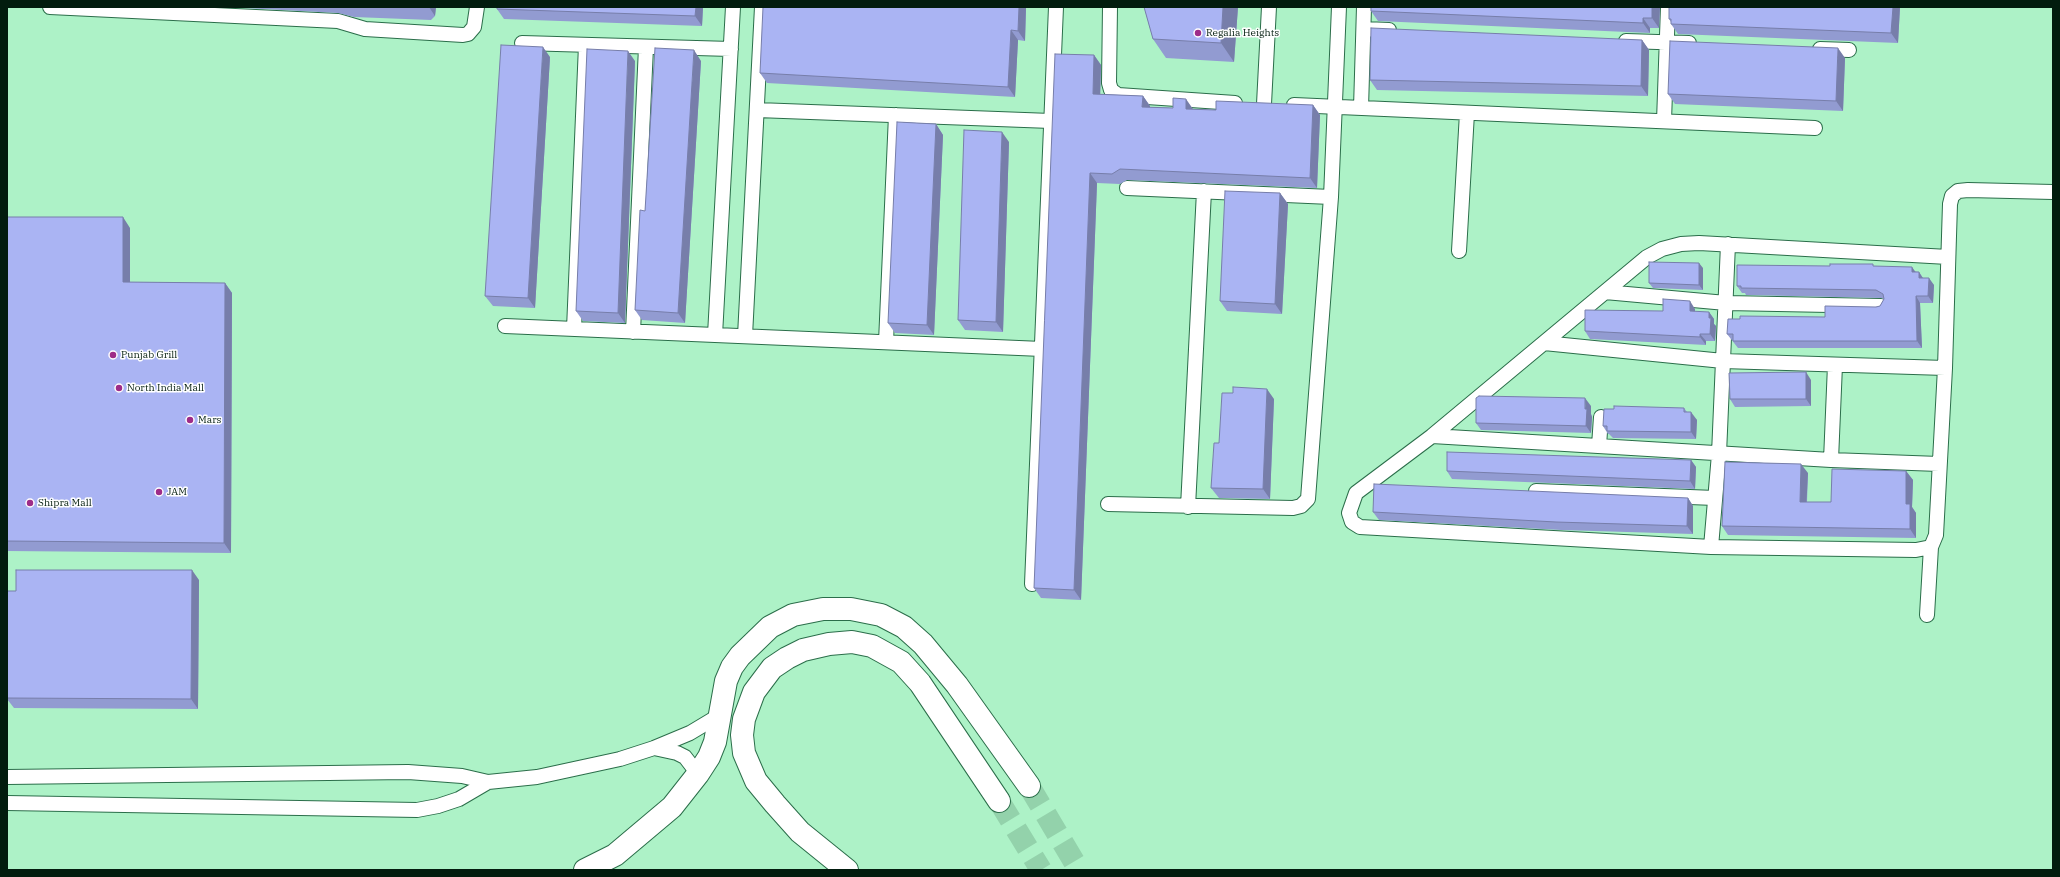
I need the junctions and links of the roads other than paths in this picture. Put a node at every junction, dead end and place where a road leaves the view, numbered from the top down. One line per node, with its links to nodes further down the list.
1 (50, 7): 2 (street)
2 (477, 7)
3 (733, 7): 19 (street)
4 (762, 7): 25 (street)
5 (1056, 7): 28 (street)
6 (1110, 7): 22 (street)
7 (1269, 7): 22 (street)
8 (1339, 7): 23 (street)
9 (1364, 7): 11 (street)
10 (1668, 7): 14 (street)
11 (1364, 29): 12 (street); 24 (street)
12 (1404, 31)
13 (1611, 40): 14 (street)
14 (1666, 42): 16 (street); 29 (street)
15 (522, 43): 17 (street)
16 (1706, 44)
17 (586, 45): 18 (street); 42 (street)
18 (646, 47): 19 (street); 43 (street)
19 (731, 49): 44 (street)
20 (1810, 49): 21 (street)
21 (1849, 50)
22 (1264, 104): 23 (street)
23 (1334, 107): 24 (street); 34 (street)
24 (1361, 108): 26 (street)
25 (757, 110): 27 (street); 45 (street)
26 (1467, 113): 29 (street); 36 (street)
27 (896, 115): 28 (street); 46 (street)
28 (1051, 121): 48 (street)
29 (1664, 122): 30 (street)
30 (1815, 128)
31 (1127, 188): 32 (street)
32 (1204, 191): 34 (street); 61 (street)
33 (2053, 192): 37 (street)
34 (1331, 197): 61 (street)
35 (1728, 244): 37 (street); 38 (street); 39 (street)
36 (1459, 251)
37 (1948, 257): 51 (street)
38 (1605, 292): 39 (street); 47 (street)
39 (1726, 304): 40 (street); 49 (street)
40 (1881, 306)
41 (505, 326): 42 (street)
42 (574, 329): 43 (street)
43 (633, 332): 44 (street)
44 (715, 335): 45 (street)
45 (745, 336): 46 (street)
46 (886, 342): 48 (street)
47 (1544, 343): 49 (street); 53 (street)
48 (1042, 349): 64 (street)
49 (1724, 362): 50 (street); 55 (street)
50 (1835, 366): 51 (street); 56 (street)
51 (1945, 368): 57 (street)
52 (1601, 417): 54 (street)
53 (1432, 436): 54 (street); 62 (street)
54 (1598, 446): 55 (street)
55 (1719, 454): 56 (street); 59 (street)
56 (1831, 460): 57 (street)
57 (1939, 464): 63 (street)
58 (1526, 491): 59 (street)
59 (1716, 498): 62 (street)
60 (1108, 504): 61 (street)
61 (1188, 506)
62 (1711, 547): 63 (street)
63 (1931, 548): 65 (street)
64 (1032, 584)
65 (1927, 615)
66 (720, 715): 67 (street); 68 (highway); 71 (highway)
67 (654, 748): 68 (street); 70 (street)
68 (698, 774): 74 (highway)
69 (7, 777): 70 (street)
70 (488, 782): 73 (street)
71 (1029, 786)
72 (999, 801): 75 (highway)
73 (7, 802)
74 (585, 870)
75 (847, 870)

